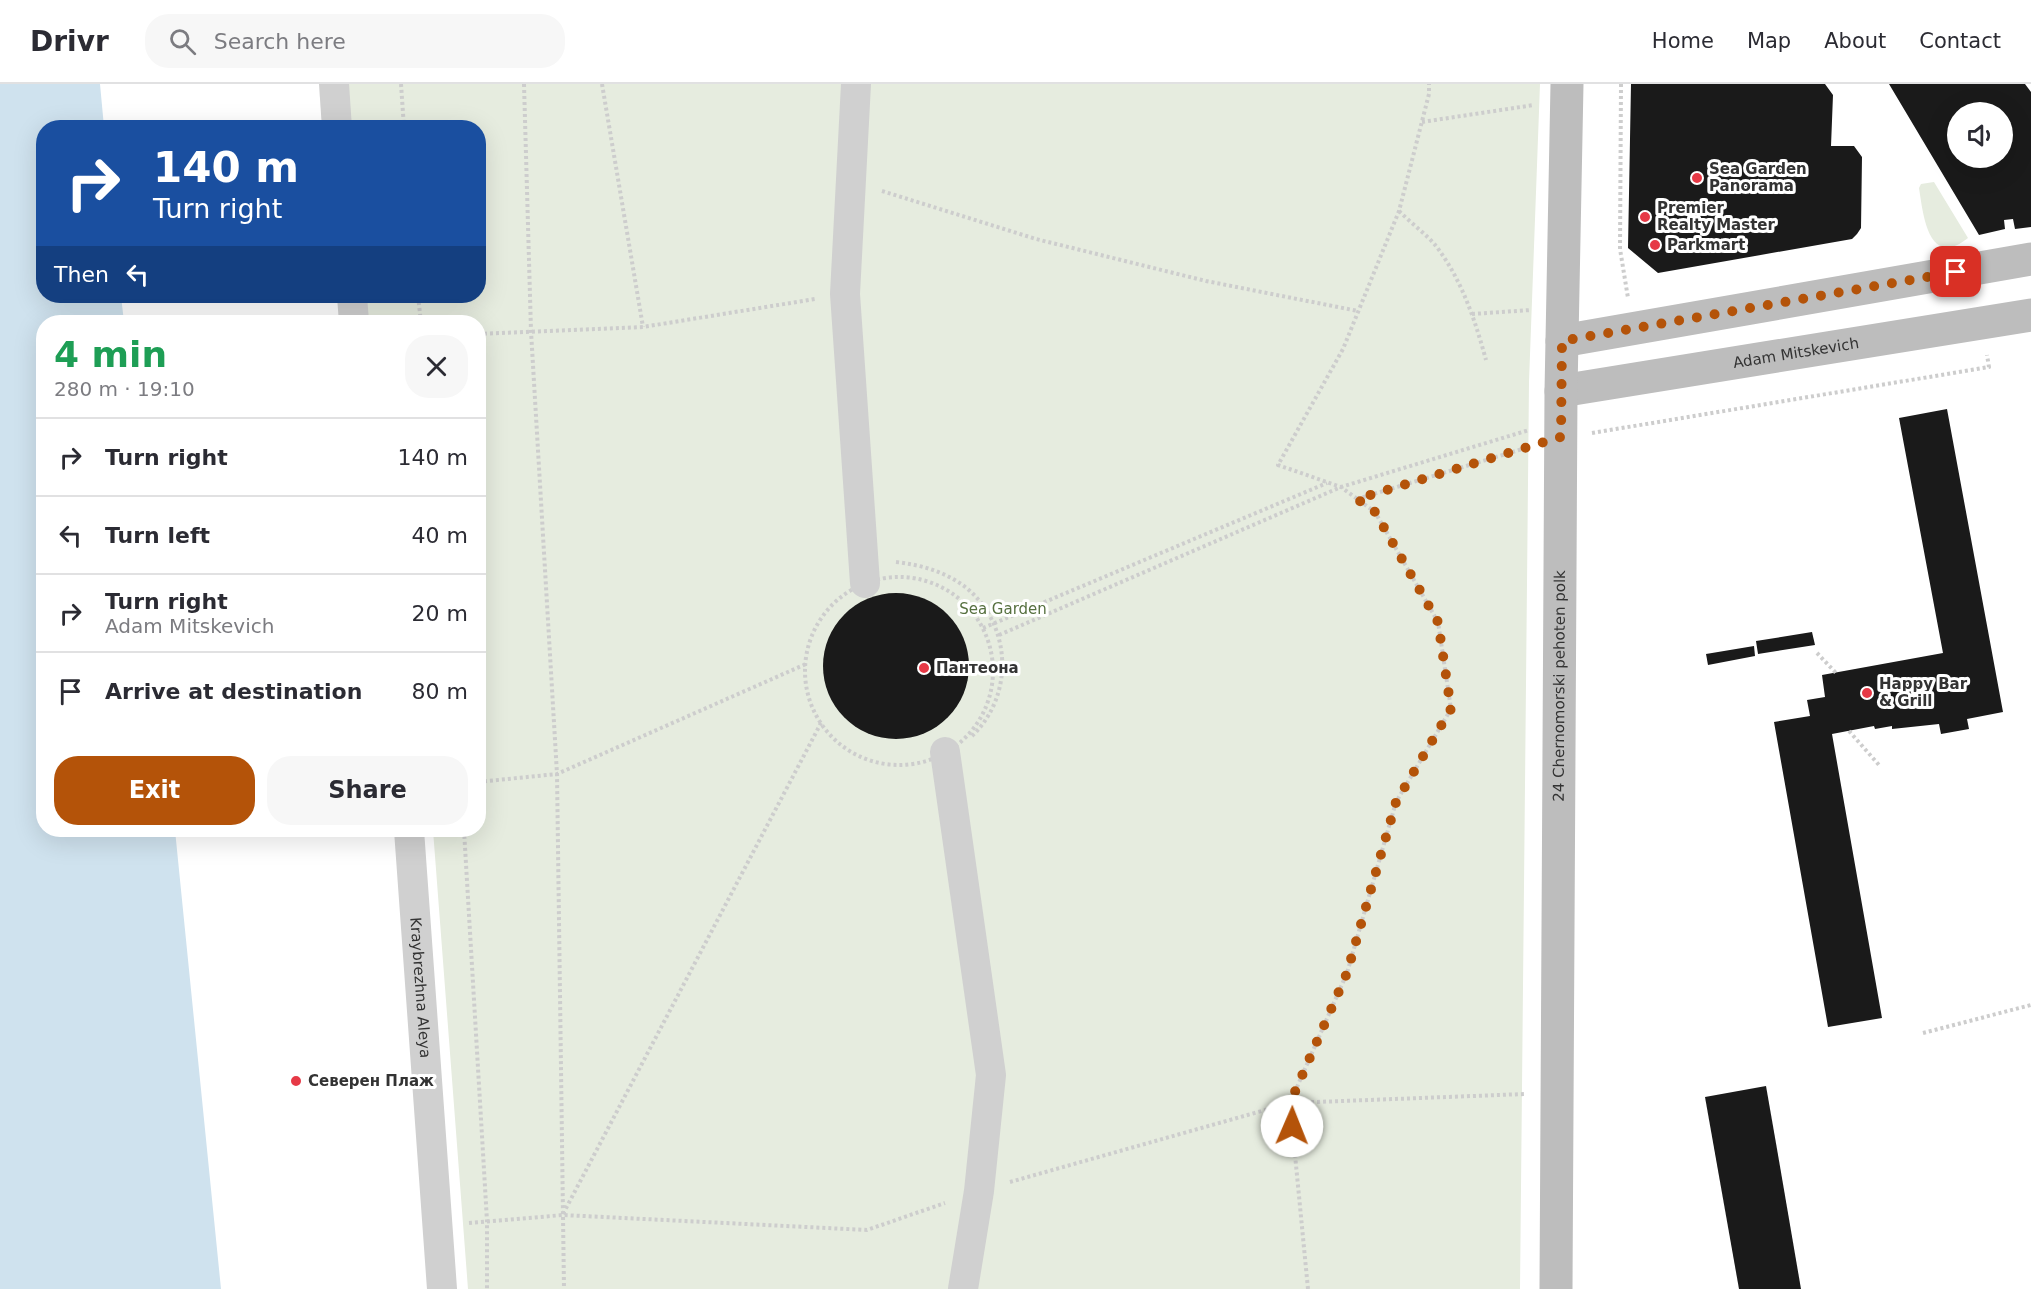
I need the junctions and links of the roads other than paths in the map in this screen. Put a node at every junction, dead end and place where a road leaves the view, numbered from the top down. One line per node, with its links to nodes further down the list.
1 (334, 84): 4 (street)
2 (856, 84): 9 (street)
3 (1567, 92): 7 (main road, 24 Chernomorski pehoten polk)
4 (336, 120)
5 (2031, 259): 7 (main road)
6 (2031, 315): 8 (main road, Adam Mitskevich)
7 (1562, 341): 8 (main road, 24 Chernomorski pehoten polk)
8 (1561, 416): 14 (main road, 24 Chernomorski pehoten polk)
9 (859, 585)
10 (945, 752): 13 (street)
11 (410, 837): 12 (street, Kraybrezhna Aleya)
12 (442, 1289)
13 (963, 1289)
14 (1556, 1289)

